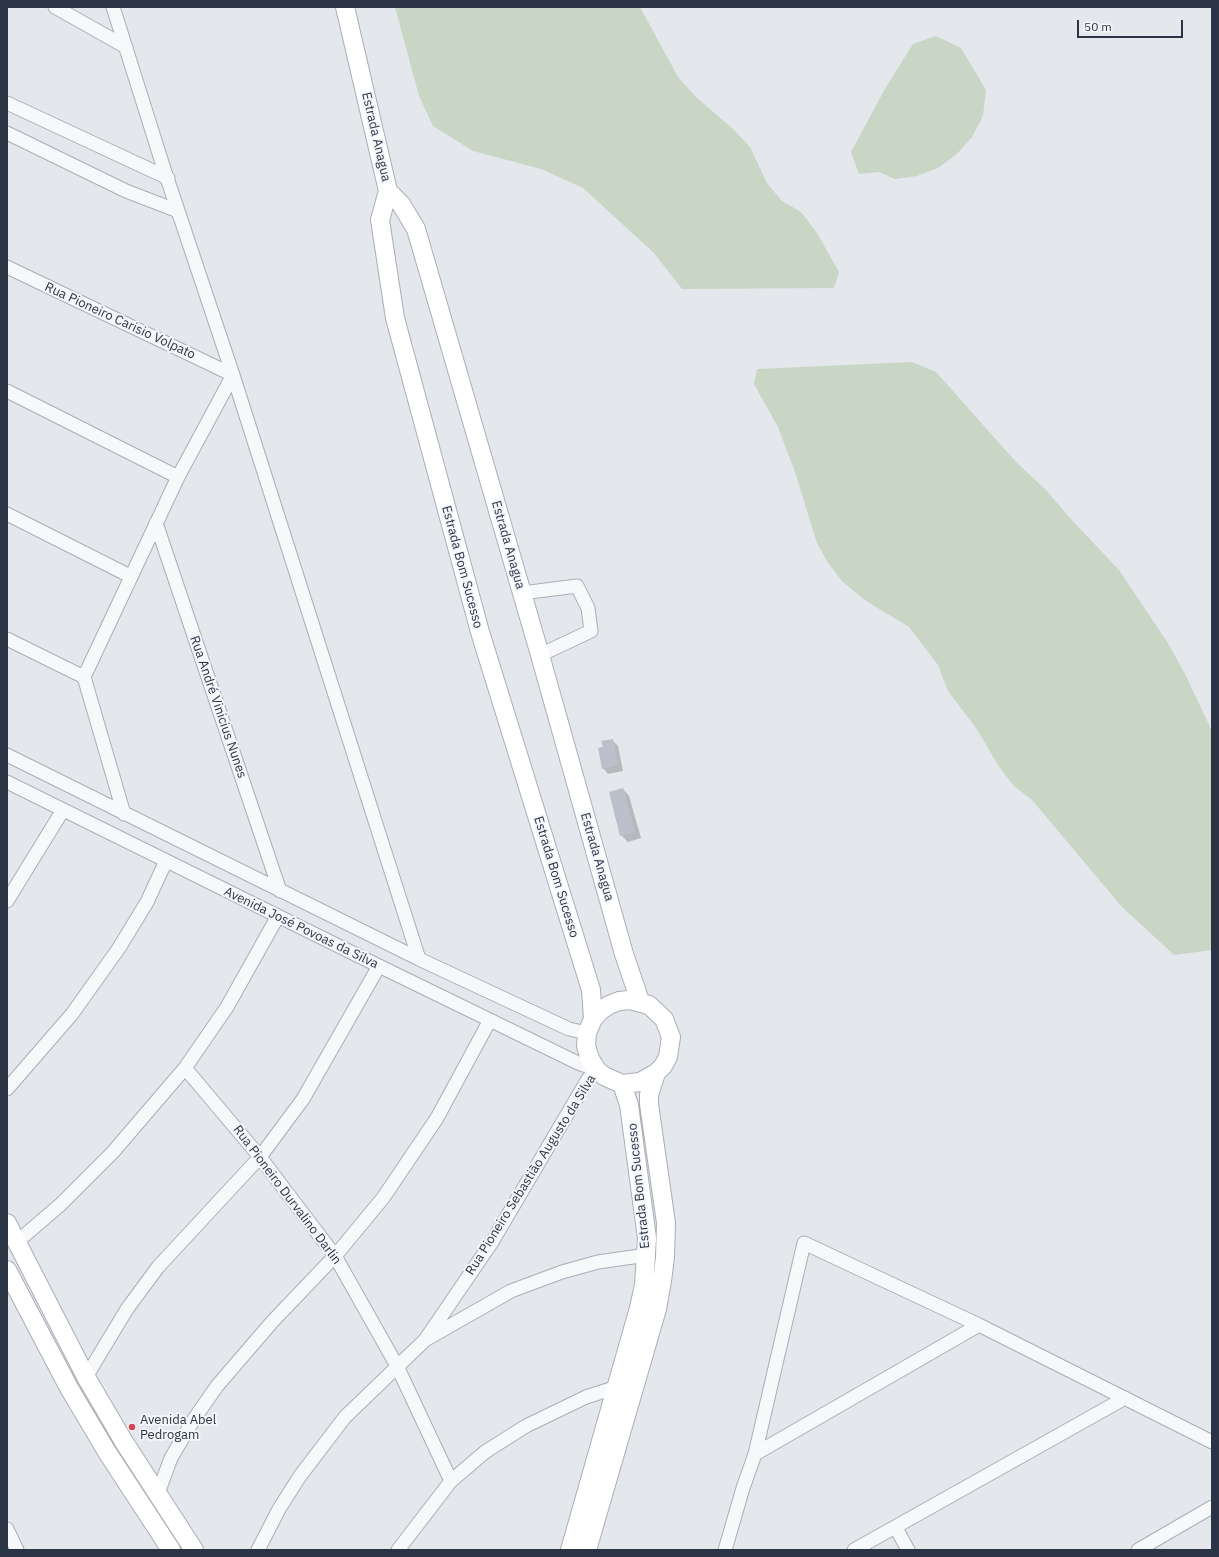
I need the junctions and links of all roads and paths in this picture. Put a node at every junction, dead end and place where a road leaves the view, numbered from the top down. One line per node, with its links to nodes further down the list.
1 (55, 7): 4 (street)
2 (113, 7): 4 (street)
3 (345, 7): 8 (main road, Estrada Anagua)
4 (126, 47): 7 (street)
5 (7, 103): 7 (street)
6 (7, 133): 9 (street)
7 (168, 178): 9 (street)
8 (388, 191): 17 (main road, Estrada Anagua); 33 (main road, Estrada Bom Sucesso)
9 (178, 211): 11 (street)
10 (7, 267): 11 (street, Rua Pioneiro Carisio Volpato)
11 (233, 375): 13 (street); 29 (street)
12 (7, 391): 13 (street)
13 (178, 477): 15 (street)
14 (7, 514): 16 (street)
15 (156, 523): 16 (street); 26 (street, Rua André Vinicius Nunes)
16 (130, 576): 20 (street)
17 (522, 594): 19 (main road, Estrada Anagua); 19 (street)
18 (7, 639): 20 (street)
19 (540, 655): 31 (main road, Estrada Anagua)
20 (84, 678): 24 (street)
21 (7, 755): 24 (street, Avenida José Povoas da Silva)
22 (7, 782): 23 (street, Avenida José Povoas da Silva)
23 (63, 810): 25 (street, Avenida José Povoas da Silva); 27 (street)
24 (124, 814): 26 (street, Avenida José Povoas da Silva)
25 (166, 860): 28 (street, Avenida José Povoas da Silva); 38 (street)
26 (280, 891): 29 (street, Avenida José Povoas da Silva)
27 (7, 901)
28 (278, 916): 30 (street, Avenida José Povoas da Silva); 34 (street)
29 (419, 959): 33 (street, Avenida José Povoas da Silva)
30 (379, 966): 32 (street, Avenida José Povoas da Silva); 41 (street)
31 (640, 1001): 33 (main road); 36 (main road)
32 (490, 1020): 35 (street, Avenida José Povoas da Silva); 45 (street)
33 (590, 1026): 35 (main road, Estrada Bom Sucesso)
34 (185, 1068): 41 (street, Rua Pioneiro Durvalino Darlin); 43 (street)
35 (597, 1070): 37 (main road, Estrada Bom Sucesso); 50 (street, Rua Pioneiro Sebastião Augusto da Silva)
36 (656, 1074): 37 (main road); 39 (main road, Estrada Bom Sucesso)
37 (622, 1084): 40 (main road, Estrada Bom Sucesso)
38 (7, 1089)
39 (655, 1149): 40 (main road); 70 (main road, Estrada Bom Sucesso)
40 (637, 1153): 44 (main road, Estrada Bom Sucesso)
41 (260, 1157): 45 (street, Rua Pioneiro Durvalino Darlin); 52 (street)
42 (7, 1223): 43 (main road)
43 (18, 1241): 47 (main road)
44 (647, 1255): 50 (street); 53 (main road, Estrada Bom Sucesso)
45 (336, 1256): 51 (street, Rua Pioneiro Durvalino Darlin); 60 (street)
46 (7, 1270): 48 (main road)
47 (49, 1302): 48 (main road); 52 (main road)
48 (28, 1311): 57 (main road)
49 (979, 1325): 54 (street); 58 (street); 58 (street)
50 (425, 1340): 51 (street)
51 (397, 1366): 59 (street, Rua Pioneiro Durvalino Darlin); 67 (street)
52 (86, 1377): 55 (main road)
53 (617, 1387): 59 (street); 69 (main road, Estrada Bom Sucesso)
54 (1125, 1398): 56 (street); 62 (street)
55 (124, 1442): 57 (main road); 60 (main road)
56 (1212, 1442)
57 (107, 1452): 65 (main road)
58 (755, 1454): 71 (street)
59 (451, 1481): 68 (street)
60 (158, 1496): 66 (main road)
61 (1212, 1507): 74 (street)
62 (896, 1528): 72 (street); 73 (street)
63 (7, 1529): 64 (street)
64 (17, 1550)
65 (171, 1550)
66 (194, 1550)
67 (258, 1550)
68 (398, 1550)
69 (570, 1550)
70 (586, 1550)
71 (725, 1550)
72 (854, 1550)
73 (908, 1550)
74 (1138, 1550)

